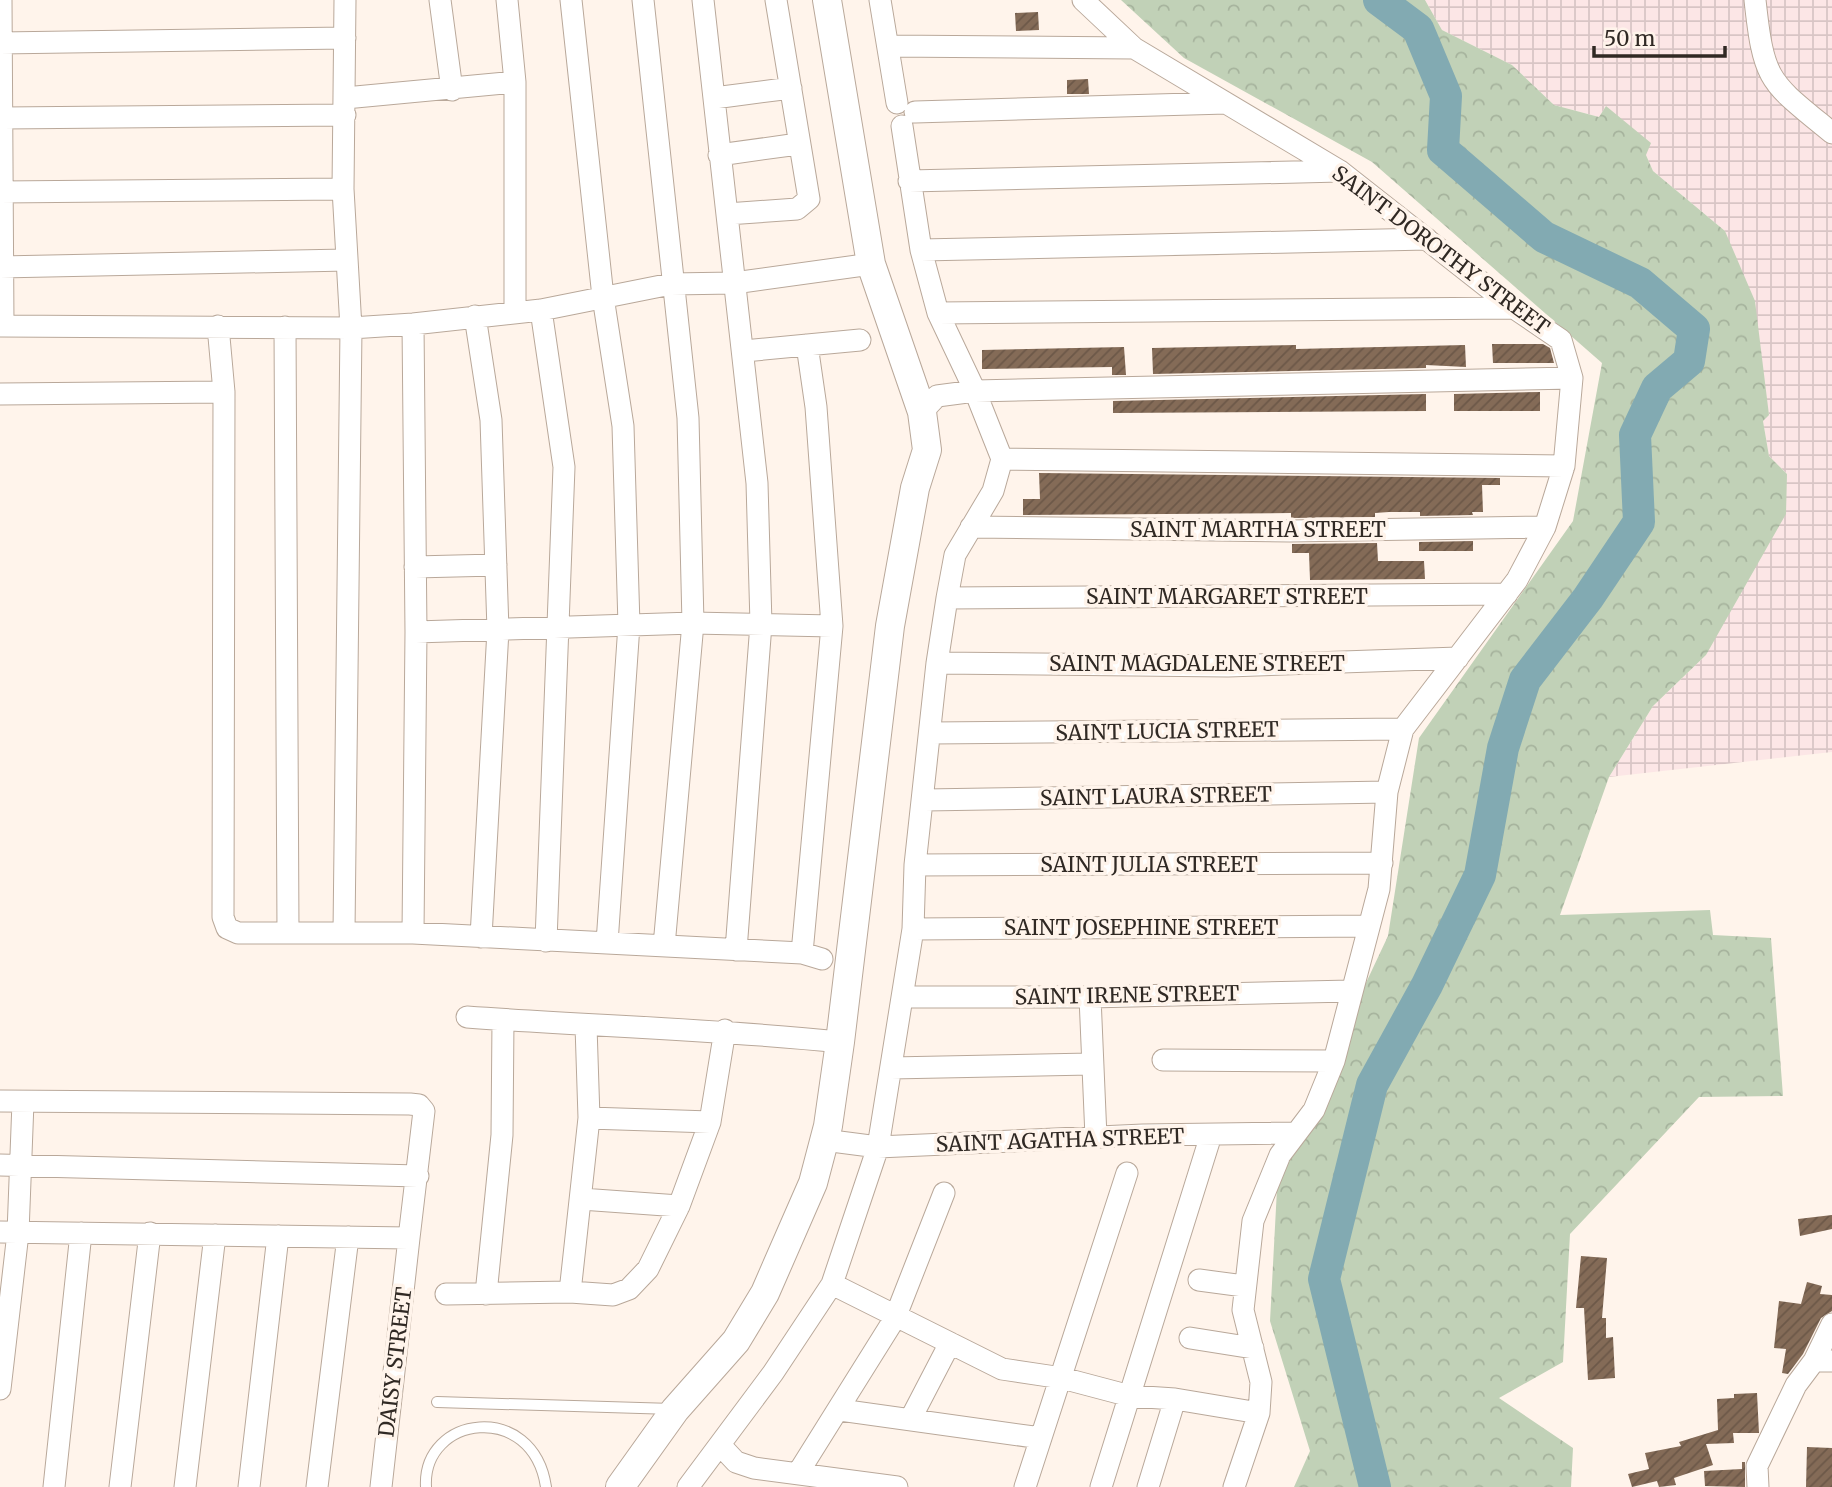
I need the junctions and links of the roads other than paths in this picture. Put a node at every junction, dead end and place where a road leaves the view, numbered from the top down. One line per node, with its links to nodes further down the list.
1 (1, 0): 14 (street)
2 (345, 0): 13 (street)
3 (440, 0): 19 (street)
4 (507, 0): 17 (street)
5 (571, 0): 40 (street)
6 (643, 0): 39 (street)
7 (703, 0): 20 (street)
8 (776, 0): 18 (street)
9 (827, 0): 36 (street)
10 (880, 0): 15 (street)
11 (1083, 0): 16 (street, SAINT DOROTHY STREET)
12 (1755, 0): 25 (street)
13 (345, 38): 14 (street); 22 (street)
14 (1, 43): 24 (street)
15 (889, 46): 16 (street); 23 (street)
16 (1134, 48): 21 (street, SAINT DOROTHY STREET)
17 (515, 82): 19 (street); 43 (street)
18 (791, 88): 20 (street); 26 (street)
19 (452, 90): 22 (street)
20 (714, 98): 27 (street)
21 (1226, 103): 23 (street); 28 (street, SAINT DOROTHY STREET)
22 (345, 107): 24 (street); 30 (street)
23 (905, 114): 29 (street)
24 (3, 118): 31 (street)
25 (1832, 133)
26 (798, 144): 27 (street); 32 (street)
27 (719, 155): 32 (street)
28 (1340, 171): 29 (street); 33 (street, SAINT DOROTHY STREET)
29 (909, 181): 34 (street)
30 (343, 189): 31 (street); 35 (street)
31 (2, 192): 37 (street)
32 (727, 214): 38 (street)
33 (1427, 239): 34 (street); 41 (street, SAINT DOROTHY STREET)
34 (921, 250): 44 (street)
35 (347, 260): 37 (street); 50 (street)
36 (872, 264): 38 (street); 58 (street)
37 (2, 267): 47 (street)
38 (734, 283): 39 (street); 53 (street)
39 (671, 284): 40 (street); 67 (street)
40 (603, 297): 42 (street); 69 (street)
41 (1514, 308): 44 (street); 54 (street, SAINT DOROTHY STREET)
42 (541, 310): 43 (street); 71 (street)
43 (515, 313): 45 (street)
44 (938, 313): 55 (street)
45 (475, 316): 46 (street); 63 (street)
46 (413, 324): 50 (street); 64 (street)
47 (2, 326): 48 (street)
48 (218, 327): 49 (street); 56 (street)
49 (285, 327): 50 (street); 85 (street)
50 (351, 328): 84 (street)
51 (860, 340): 52 (street)
52 (807, 345): 53 (street); 70 (street)
53 (744, 351): 68 (street)
54 (1572, 379): 55 (street); 60 (street, SAINT DOROTHY STREET)
55 (975, 391): 58 (street); 59 (street)
56 (224, 392): 57 (street); 85 (street)
57 (0, 394)
58 (922, 412): 99 (street)
59 (1002, 459): 60 (street); 61 (street)
60 (1564, 466): 62 (street, SAINT DOROTHY STREET)
61 (971, 527): 62 (street, SAINT MARTHA STREET); 66 (street)
62 (1545, 527): 65 (street, SAINT DOROTHY STREET)
63 (496, 565): 64 (street); 72 (street)
64 (415, 567): 73 (street)
65 (1507, 594): 66 (street, SAINT MARGARET STREET); 74 (street, SAINT DOROTHY STREET)
66 (947, 598): 75 (street)
67 (693, 623): 68 (street); 69 (street); 90 (street)
68 (761, 624): 70 (street); 91 (street)
69 (629, 625): 71 (street); 89 (street)
70 (832, 625): 91 (street)
71 (560, 628): 72 (street); 88 (street)
72 (498, 630): 73 (street); 87 (street)
73 (416, 632): 86 (street)
74 (1458, 658): 75 (street, SAINT MAGDALENE STREET); 76 (street, SAINT DOROTHY STREET)
75 (936, 663): 77 (street)
76 (1403, 729): 77 (street, SAINT LUCIA STREET); 78 (street, SAINT DOROTHY STREET)
77 (931, 733): 79 (street)
78 (1387, 792): 79 (street, SAINT LAURA STREET); 80 (street, SAINT DOROTHY STREET)
79 (925, 800): 81 (street)
80 (1382, 863): 81 (street, SAINT JULIA STREET); 82 (street, SAINT DOROTHY STREET)
81 (915, 865): 83 (street)
82 (1370, 926): 83 (street, SAINT JOSEPHINE STREET); 92 (street, SAINT DOROTHY STREET)
83 (913, 929): 93 (street)
84 (344, 932): 85 (street); 86 (street)
85 (288, 933)
86 (413, 933): 87 (street)
87 (481, 937): 88 (street)
88 (546, 941): 89 (street)
89 (607, 943): 90 (street)
90 (664, 946): 91 (street)
91 (736, 950)
92 (1351, 991): 94 (street, SAINT IRENE STREET); 101 (street, SAINT DOROTHY STREET)
93 (903, 997): 94 (street, SAINT IRENE STREET); 103 (street)
94 (1090, 997): 102 (street)
95 (467, 1017): 96 (street)
96 (503, 1020): 97 (street); 131 (street)
97 (586, 1026): 98 (street); 106 (street)
98 (724, 1030): 99 (street); 107 (street)
99 (840, 1041): 111 (street)
100 (1163, 1059): 101 (street)
101 (1334, 1061): 108 (street, SAINT DOROTHY STREET)
102 (1090, 1063): 103 (street); 110 (street)
103 (891, 1068): 112 (street)
104 (0, 1101): 105 (street)
105 (23, 1102): 113 (street); 115 (street, DAISY STREET)
106 (589, 1118): 107 (street); 117 (street)
107 (710, 1122): 118 (street)
108 (1296, 1133): 109 (street, SAINT AGATHA STREET); 128 (street, SAINT DOROTHY STREET)
109 (1211, 1135): 110 (street, SAINT AGATHA STREET); 140 (street)
110 (1096, 1137): 112 (street, SAINT AGATHA STREET)
111 (824, 1140): 112 (street, SAINT AGATHA STREET); 143 (street)
112 (878, 1147): 127 (street)
113 (10, 1165): 115 (street); 119 (street)
114 (1127, 1173): 138 (street)
115 (418, 1176): 125 (street, DAISY STREET)
116 (944, 1193): 132 (street)
117 (581, 1199): 118 (street); 129 (street)
118 (679, 1206): 129 (street)
119 (9, 1232): 120 (street); 139 (street)
120 (81, 1233): 121 (street); 150 (street)
121 (150, 1233): 122 (street); 151 (street)
122 (215, 1235): 123 (street); 152 (street)
123 (278, 1236): 124 (street); 153 (street)
124 (348, 1237): 125 (street); 154 (street)
125 (409, 1238): 155 (street, DAISY STREET)
126 (1199, 1280): 128 (street)
127 (832, 1284): 132 (street); 148 (street)
128 (1244, 1286): 136 (street, SAINT DOROTHY STREET)
129 (570, 1292): 131 (street)
130 (446, 1294): 131 (street)
131 (486, 1294)
132 (895, 1318): 135 (street); 144 (street)
133 (1832, 1324): 137 (street)
134 (1190, 1338): 136 (street)
135 (950, 1343): 138 (street); 146 (street)
136 (1253, 1348): 145 (street, SAINT DOROTHY STREET)
137 (1823, 1361): 165 (street)
138 (1062, 1378): 140 (street); 147 (street)
139 (0, 1389)
140 (1130, 1396): 141 (street); 162 (street)
141 (1175, 1399): 145 (street); 163 (street)
142 (437, 1402): 143 (lane)
143 (676, 1409): 158 (street)
144 (840, 1410): 146 (street); 149 (street)
145 (1259, 1413): 164 (street, SAINT DOROTHY STREET)
146 (911, 1418): 147 (street)
147 (1041, 1438): 161 (street)
148 (721, 1446): 149 (street); 159 (street)
149 (798, 1474): 160 (street)
150 (54, 1487)
151 (120, 1487)
152 (185, 1487)
153 (249, 1487)
154 (317, 1487)
155 (381, 1487)
156 (426, 1487): 157 (lane)
157 (546, 1487)
158 (621, 1487)
159 (688, 1487)
160 (897, 1487)
161 (1025, 1487)
162 (1101, 1487)
163 (1148, 1487)
164 (1234, 1487)
165 (1758, 1487)

